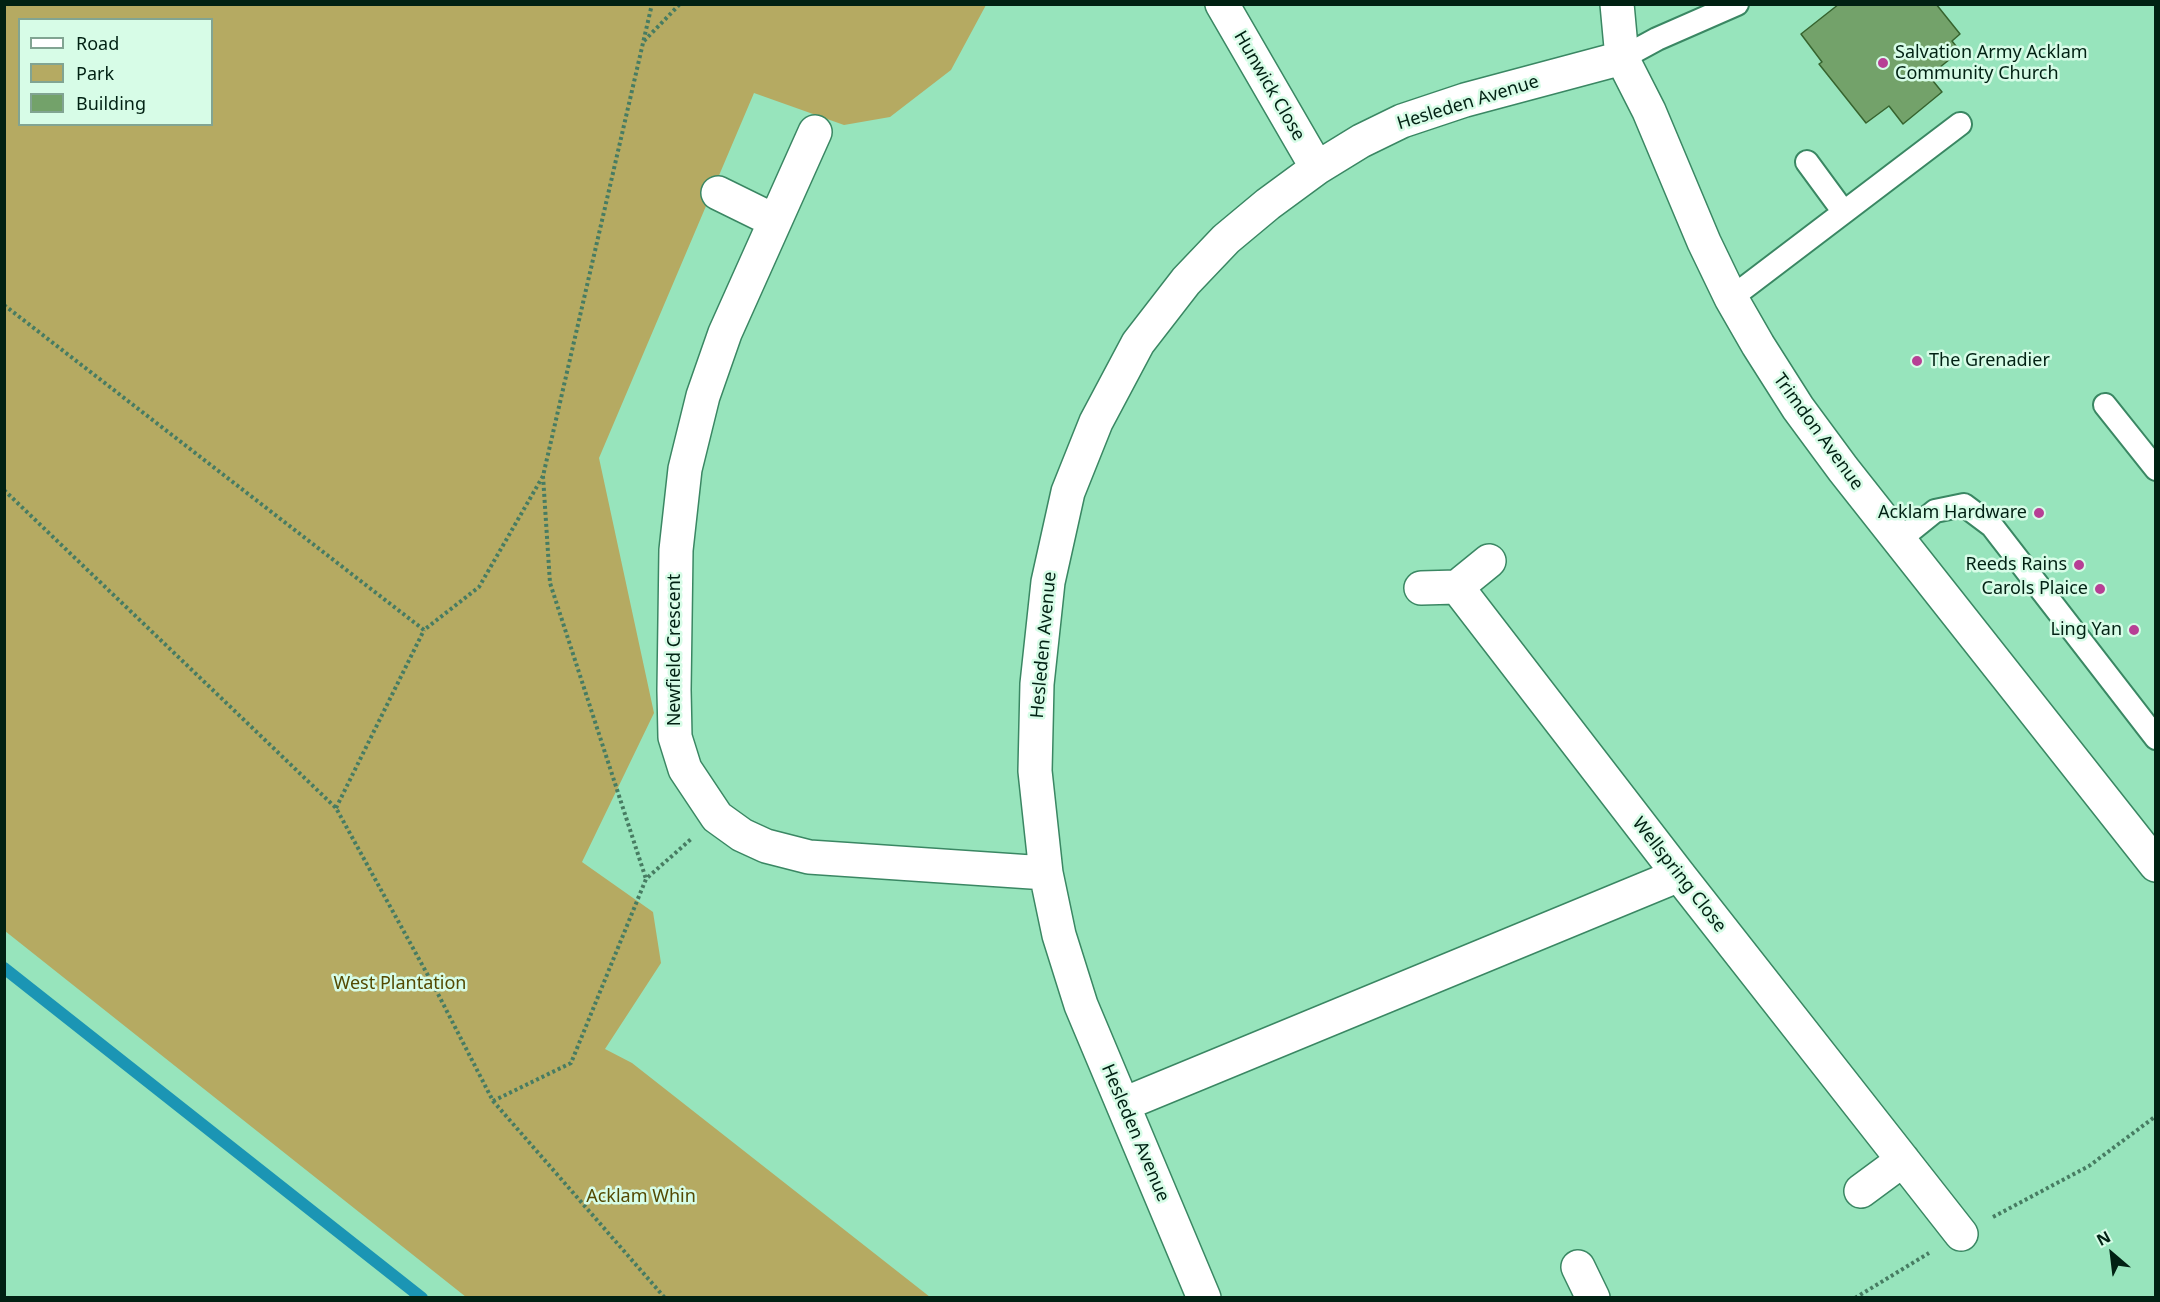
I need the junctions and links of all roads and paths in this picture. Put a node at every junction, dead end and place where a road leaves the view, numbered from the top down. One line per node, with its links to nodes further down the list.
1 (652, 4): 6 (path)
2 (680, 4): 6 (path)
3 (1222, 4): 11 (street, Hunwick Close)
4 (1617, 4): 7 (street, Trimdon Avenue)
5 (1737, 4): 7 (lane)
6 (644, 41): 19 (path)
7 (1622, 58): 11 (street, Hesleden Avenue); 15 (street, Trimdon Avenue)
8 (1960, 124): 13 (lane)
9 (815, 132): 14 (street, Newfield Crescent)
10 (1807, 162): 13 (lane)
11 (1317, 168): 30 (street, Hesleden Avenue)
12 (718, 194): 14 (street)
13 (1843, 211): 15 (lane)
14 (775, 221): 28 (street, Newfield Crescent)
15 (1731, 298): 21 (street, Trimdon Avenue)
16 (4, 305): 25 (path)
17 (2105, 405): 18 (lane)
18 (2156, 469)
19 (543, 476): 25 (path); 32 (path)
20 (4, 490): 27 (path)
21 (1899, 540): 26 (lane); 29 (street, Trimdon Avenue)
22 (1489, 561): 23 (street)
23 (1457, 587): 24 (street); 31 (street, Wellspring Close)
24 (1421, 588)
25 (424, 630): 27 (path)
26 (2156, 738)
27 (336, 808): 33 (path)
28 (717, 817): 30 (street, Newfield Crescent); 32 (path)
29 (2156, 865)
30 (1046, 873): 34 (street, Hesleden Avenue)
31 (1679, 875): 34 (street); 36 (street, Wellspring Close)
32 (646, 879): 33 (path)
33 (493, 1101): 40 (path)
34 (1124, 1104): 41 (street, Hesleden Avenue)
35 (2156, 1116): 38 (path)
36 (1903, 1160): 37 (street); 38 (street, Wellspring Close)
37 (1861, 1191)
38 (1960, 1234): 43 (path)
39 (1578, 1267): 42 (street)
40 (666, 1298)
41 (1204, 1298)
42 (1593, 1298)
43 (1855, 1298)

